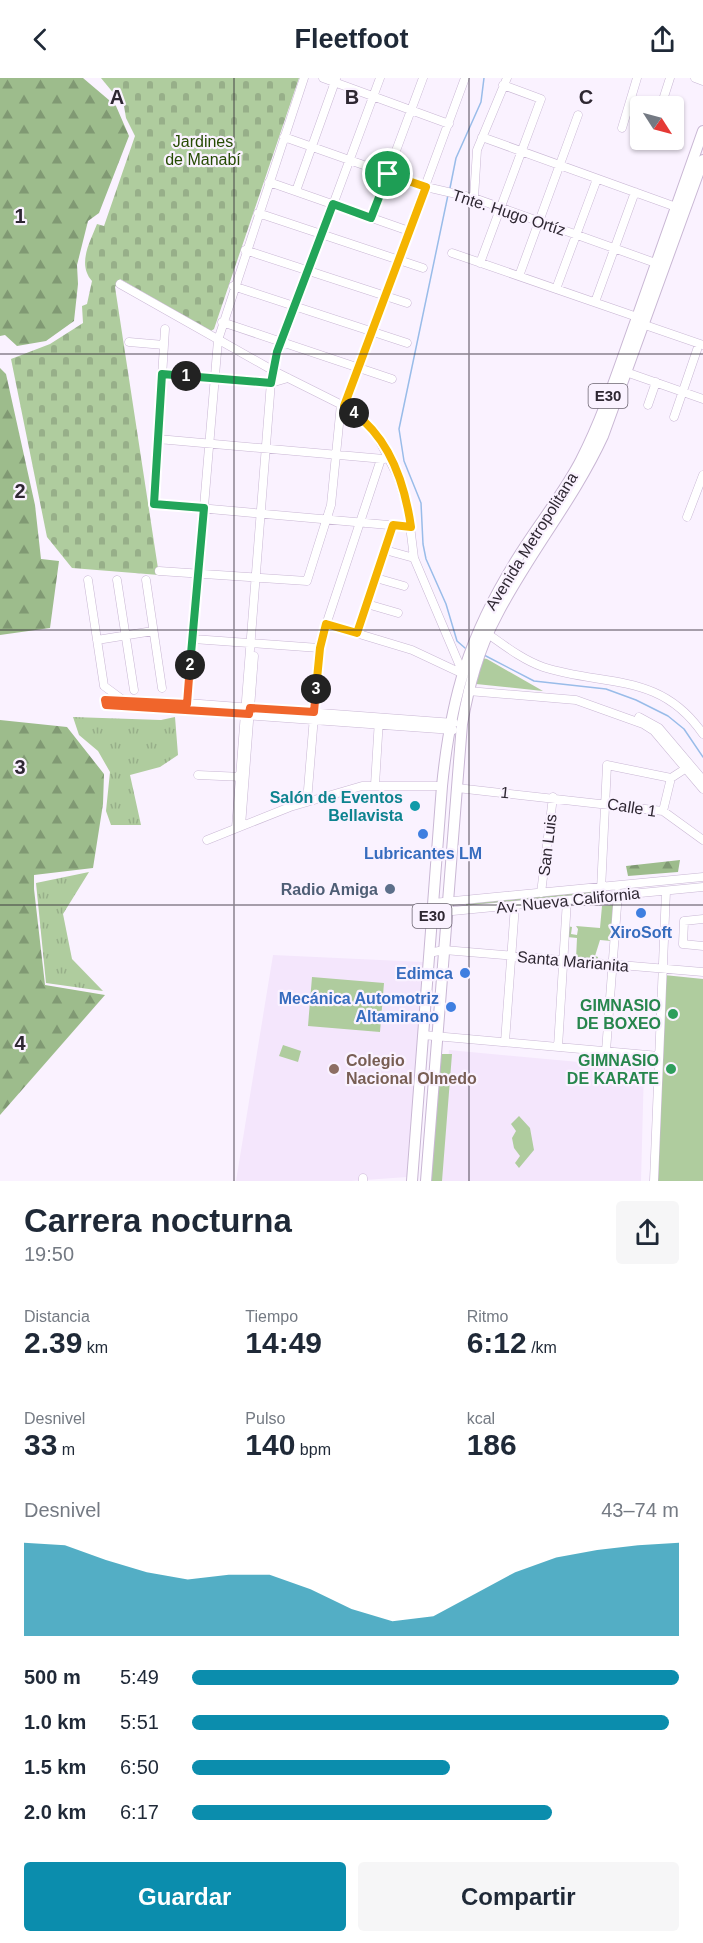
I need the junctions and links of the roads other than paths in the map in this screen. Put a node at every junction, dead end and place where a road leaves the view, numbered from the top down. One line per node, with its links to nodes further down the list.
1 (304, 78): 20 (street)
2 (323, 78): 9 (street)
3 (380, 78): 12 (street)
4 (423, 78): 15 (street)
5 (465, 78): 17 (street)
6 (638, 78): 14 (street)
7 (670, 78): 13 (street)
8 (695, 78): 10 (street)
9 (336, 80): 12 (street); 22 (street)
10 (703, 81)
11 (505, 82): 21 (street); 23 (street)
12 (373, 96): 15 (street); 24 (street)
13 (664, 96)
14 (629, 105): 18 (street)
15 (412, 110): 17 (street); 27 (street)
16 (578, 115): 26 (street)
17 (449, 124): 30 (street)
18 (622, 128)
19 (703, 131): 36 (highway, Avenida Metropolitana / E30)
20 (284, 137): 22 (street, Tnte. Hugo Ortíz); 29 (street)
21 (482, 137): 23 (street); 33 (street)
22 (312, 147): 24 (street, Tnte. Hugo Ortíz); 31 (street)
23 (521, 151): 26 (street); 35 (street)
24 (350, 160): 27 (street, Tnte. Hugo Ortíz); 34 (street)
25 (703, 160): 48 (highway, E30)
26 (559, 165): 28 (street); 39 (street)
27 (388, 174): 30 (street, Tnte. Hugo Ortíz); 38 (street)
28 (597, 179): 32 (street); 42 (street)
29 (269, 182): 31 (street); 37 (street)
30 (427, 188): 33 (street, Tnte. Hugo Ortíz); 40 (street)
31 (296, 191): 34 (street)
32 (635, 192): 36 (street); 43 (street)
33 (474, 198): 35 (street, Tnte. Hugo Ortíz)
34 (333, 204): 38 (street); 41 (street)
35 (501, 207): 39 (street, Tnte. Hugo Ortíz); 47 (street)
36 (676, 207): 48 (highway, Avenida Metropolitana / E30)
37 (258, 213): 41 (street); 44 (street)
38 (371, 218): 40 (street)
39 (538, 221): 42 (street, Tnte. Hugo Ortíz); 51 (street)
40 (409, 231): 46 (street)
41 (322, 234): 46 (street); 50 (street)
42 (577, 234): 43 (street, Tnte. Hugo Ortíz); 54 (street)
43 (615, 248): 48 (street, Tnte. Hugo Ortíz); 56 (street)
44 (245, 250): 50 (street); 53 (street)
45 (453, 254): 47 (street)
46 (398, 260): 49 (street); 55 (street)
47 (480, 263): 51 (street)
48 (660, 265): 59 (highway, Avenida Metropolitana / E30)
49 (423, 268)
50 (308, 271): 55 (street); 58 (street)
51 (519, 276): 54 (street)
52 (120, 284): 63 (street)
53 (233, 286): 58 (street); 60 (street)
54 (556, 289): 56 (street)
55 (384, 295): 57 (street); 62 (street)
56 (595, 302): 59 (street)
57 (407, 303)
58 (295, 306): 62 (street); 64 (street)
59 (641, 321): 67 (street); 71 (highway, Avenida Metropolitana / E30)
60 (222, 322): 63 (street); 64 (street)
61 (165, 329): 68 (street)
62 (371, 331): 66 (street); 69 (street)
63 (218, 340): 70 (street); 73 (street)
64 (281, 341): 69 (street); 70 (street)
65 (129, 342): 68 (street)
66 (407, 343)
67 (701, 344): 78 (street)
68 (164, 345): 72 (street)
69 (358, 367): 75 (street); 80 (street)
70 (273, 370): 74 (street); 77 (street)
71 (623, 372): 76 (street); 115 (highway, Avenida Metropolitana / E30)
72 (162, 374): 73 (street); 83 (street)
73 (214, 378): 77 (street); 84 (street)
74 (288, 378): 77 (street); 80 (street)
75 (392, 379)
76 (656, 382): 78 (street); 81 (street)
77 (273, 383): 85 (street)
78 (683, 392): 79 (street); 82 (street)
79 (703, 399)
80 (343, 405): 86 (street); 88 (street)
81 (648, 405)
82 (674, 417)
83 (158, 439): 84 (street); 90 (street)
84 (209, 443): 85 (street); 90 (street)
85 (269, 448): 86 (street); 91 (street)
86 (336, 454): 87 (street); 93 (street)
87 (381, 459): 88 (street); 94 (street)
88 (392, 463): 96 (street)
89 (703, 475): 92 (street)
90 (204, 508): 91 (street); 100 (street)
91 (264, 513): 93 (street); 101 (street)
92 (687, 517)
93 (328, 519): 94 (street); 101 (street)
94 (360, 522): 95 (street); 109 (street)
95 (393, 525): 96 (street); 97 (street)
96 (411, 527): 98 (street)
97 (385, 550): 98 (street); 102 (street)
98 (414, 558): 118 (street)
99 (159, 571): 100 (street)
100 (198, 573): 101 (street); 113 (street)
101 (258, 578): 116 (street)
102 (376, 578): 106 (street); 107 (street)
103 (88, 580): 114 (street)
104 (117, 580): 112 (street)
105 (146, 580): 110 (street)
106 (404, 586)
107 (367, 604): 108 (street); 111 (street)
108 (398, 613)
109 (326, 624): 111 (street); 117 (street)
110 (153, 631): 112 (street); 121 (street)
111 (357, 633): 120 (street)
112 (125, 635): 114 (street); 123 (street)
113 (193, 639): 116 (street); 125 (street)
114 (97, 640): 124 (street)
115 (481, 640): 119 (highway, Avenida Metropolitana / E30); 131 (street)
116 (253, 643): 117 (street); 126 (street)
117 (320, 648): 127 (street)
118 (453, 653): 119 (street); 120 (street)
119 (472, 655): 120 (highway, Avenida Metropolitana / E30); 122 (highway, E30)
120 (462, 672): 129 (highway, Avenida Metropolitana / E30)
121 (162, 688)
122 (469, 689): 130 (highway, E30); 132 (street)
123 (134, 690)
124 (124, 701): 125 (street); 125 (street)
125 (187, 706): 126 (street)
126 (247, 711): 127 (street); 134 (street)
127 (313, 716): 128 (street); 142 (street)
128 (379, 720): 129 (street); 137 (street)
129 (449, 726): 130 (street); 138 (highway, Avenida Metropolitana / E30)
130 (462, 728): 139 (highway, E30)
131 (703, 734)
132 (688, 767): 135 (street); 136 (street); 140 (street)
133 (198, 775): 134 (street)
134 (242, 777): 145 (street)
135 (671, 778): 143 (street); 144 (street)
136 (703, 780)
137 (375, 785): 138 (street); 142 (street)
138 (442, 786): 159 (highway, Avenida Metropolitana / E30)
139 (457, 788): 141 (street, 1); 158 (highway, E30)
140 (703, 789)
141 (553, 797): 143 (street, Calle 1); 153 (street, San Luis)
142 (307, 802): 145 (street)
143 (604, 802): 144 (street, Calle 1); 150 (street)
144 (663, 811): 147 (street, Calle 1)
145 (238, 827): 146 (street)
146 (207, 840)
147 (703, 840)
148 (703, 877): 149 (street, Av. Nueva California)
149 (619, 885): 150 (street, Av. Nueva California); 154 (street)
150 (601, 887): 153 (street, Av. Nueva California); 155 (street)
151 (703, 887): 152 (street, Av. Nueva California)
152 (666, 891): 154 (street, Av. Nueva California); 167 (street)
153 (541, 893): 158 (street, Av. Nueva California)
154 (618, 895): 155 (street, Av. Nueva California); 166 (street)
155 (601, 897): 156 (street, Av. Nueva California)
156 (567, 900): 157 (street, Av. Nueva California); 165 (street)
157 (515, 905): 158 (street, Av. Nueva California); 164 (street)
158 (446, 907): 159 (street, Av. Nueva California); 162 (highway, E30)
159 (433, 908): 163 (highway, Avenida Metropolitana / E30)
160 (703, 919): 161 (street)
161 (703, 946)
162 (444, 950): 163 (street, Santa Marianita); 164 (street, Santa Marianita); 170 (highway, E30)
163 (429, 953): 169 (highway, Avenida Metropolitana / E30)
164 (511, 955): 165 (street, Santa Marianita); 171 (street)
165 (562, 960): 166 (street, Santa Marianita); 172 (street)
166 (613, 964): 167 (street, Santa Marianita); 173 (street)
167 (662, 969): 168 (street, Santa Marianita); 174 (street)
168 (703, 972)
169 (423, 1035): 170 (street); 175 (highway, Avenida Metropolitana / E30)
170 (438, 1036): 171 (street); 176 (highway, E30)
171 (505, 1042): 172 (street)
172 (558, 1047): 173 (street)
173 (606, 1051): 174 (street)
174 (659, 1056): 177 (street)
175 (412, 1181)
176 (426, 1181)
177 (654, 1181)

